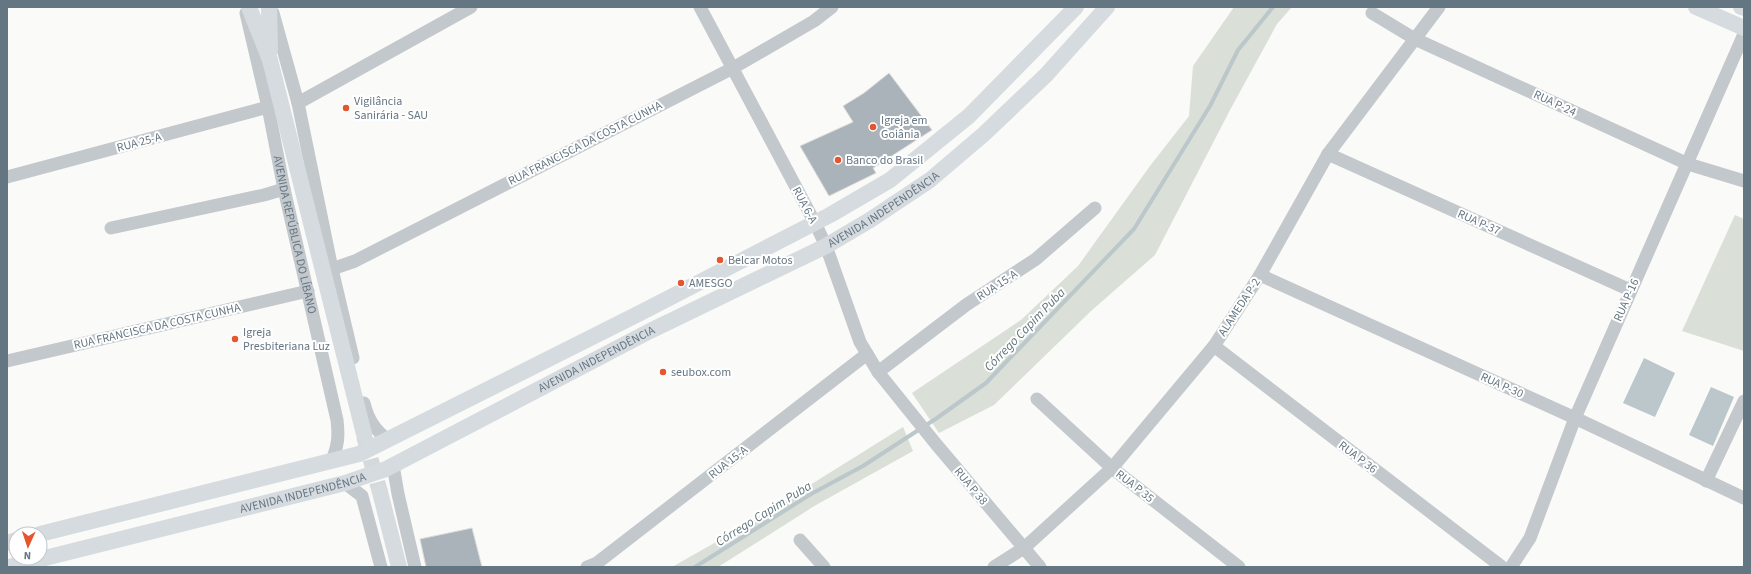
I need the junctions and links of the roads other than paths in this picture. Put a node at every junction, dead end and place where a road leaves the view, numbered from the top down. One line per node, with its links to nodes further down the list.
1 (245, 7): 20 (street, AVENIDA REPÚBLICA DO LÍBANO)
2 (249, 7): 17 (main road, AVENIDA REPÚBLICA DO LÍBANO)
3 (270, 7): 17 (main road, AVENIDA REPÚBLICA DO LÍBANO); 19 (street, AVENIDA REPÚBLICA DO LÍBANO)
4 (471, 7): 19 (street)
5 (700, 7): 18 (street, RUA 6-A)
6 (832, 7): 18 (street, RUA FRANCISCA DA COSTA CUNHA)
7 (1076, 7): 27 (main road, AVENIDA INDEPENDÊNCIA)
8 (1107, 7): 29 (main road, AVENIDA INDEPENDÊNCIA)
9 (1439, 7): 16 (street, ALAMEDA P-2)
10 (1696, 7): 14 (main road)
11 (1741, 7): 12 (main road)
12 (1744, 8)
13 (1372, 13): 16 (street, RUA P-24)
14 (1744, 28)
15 (1744, 34): 22 (street, RUA P-16)
16 (1415, 39): 21 (street, ALAMEDA P-2); 22 (street, RUA P-24)
17 (270, 60): 44 (main road, AVENIDA REPÚBLICA DO LÍBANO)
18 (733, 68): 27 (street, RUA 6-A); 30 (street, RUA FRANCISCA DA COSTA CUNHA)
19 (298, 103): 30 (street, AVENIDA REPÚBLICA DO LÍBANO)
20 (268, 107): 23 (street, RUA 25-A); 25 (street, AVENIDA REPÚBLICA DO LÍBANO)
21 (1328, 154): 31 (street, ALAMEDA P-2); 32 (street, RUA P-37)
22 (1688, 164): 24 (street, RUA P-24); 32 (street, RUA P-16)
23 (8, 173)
24 (1744, 182)
25 (284, 190): 28 (street); 33 (street, AVENIDA REPÚBLICA DO LÍBANO)
26 (1095, 208): 39 (street, RUA 15-A)
27 (815, 223): 29 (street, RUA 6-A); 34 (main road, AVENIDA INDEPENDÊNCIA)
28 (111, 228)
29 (826, 246): 35 (main road, AVENIDA INDEPENDÊNCIA); 37 (street, RUA 6-A)
30 (332, 269): 45 (street, AVENIDA REPÚBLICA DO LÍBANO)
31 (1260, 275): 36 (street, ALAMEDA P-2); 43 (street, RUA P-30)
32 (1630, 290): 43 (street, RUA P-16)
33 (308, 291): 38 (street, RUA FRANCISCA DA COSTA CUNHA); 46 (street, AVENIDA REPÚBLICA DO LÍBANO)
34 (640, 314): 35 (main road); 45 (main road, AVENIDA INDEPENDÊNCIA)
35 (650, 331): 47 (main road, AVENIDA INDEPENDÊNCIA)
36 (1214, 346): 48 (street, ALAMEDA P-2); 67 (street, RUA P 36)
37 (867, 354): 39 (street, RUA 6-A); 62 (street, RUA 15-A)
38 (7, 361)
39 (878, 372): 42 (street, RUA 6-A)
40 (1037, 399): 48 (street, RUA P 35)
41 (1744, 401): 49 (street)
42 (905, 404): 57 (street, RUA P 38)
43 (1575, 418): 49 (street, RUA P-30); 68 (street, RUA P-16)
44 (364, 434)
45 (388, 440): 46 (main road, AVENIDA INDEPENDÊNCIA)
46 (337, 460): 53 (main road, AVENIDA INDEPENDÊNCIA)
47 (390, 467): 50 (main road, AVENIDA INDEPENDÊNCIA); 61 (street)
48 (1112, 468): 57 (street, ALAMEDA P-2); 66 (street, RUA P 35)
49 (1706, 481): 52 (street, RUA P-30)
50 (349, 482): 56 (main road, AVENIDA INDEPENDÊNCIA); 59 (street)
51 (380, 492): 60 (main road)
52 (1744, 498)
53 (87, 522): 54 (main road, AVENIDA INDEPENDÊNCIA); 56 (main road)
54 (48, 532)
55 (800, 540): 63 (street)
56 (92, 546): 58 (main road, AVENIDA INDEPENDÊNCIA)
57 (1024, 548): 64 (street, ALAMEDA P-2); 65 (street, RUA P 38)
58 (9, 567)
59 (381, 567)
60 (399, 567)
61 (415, 567)
62 (587, 567)
63 (824, 567)
64 (994, 567)
65 (1040, 567)
66 (1239, 567)
67 (1502, 567)
68 (1511, 567)

